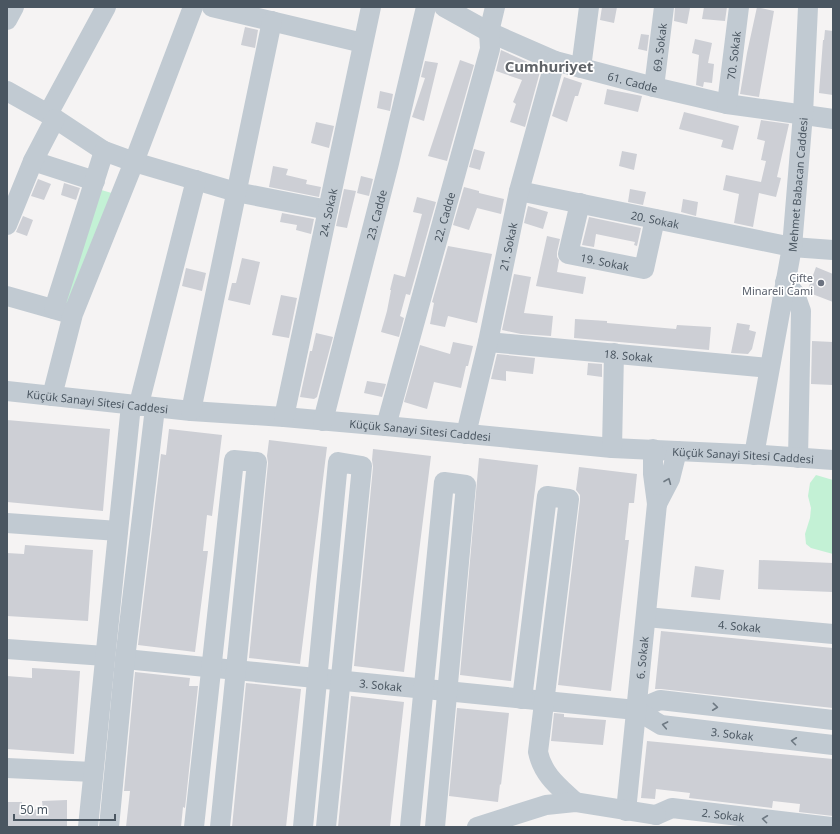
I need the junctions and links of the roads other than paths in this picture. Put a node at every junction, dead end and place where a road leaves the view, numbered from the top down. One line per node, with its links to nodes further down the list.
1 (14, 7): 13 (street)
2 (106, 7): 23 (street)
3 (193, 7): 27 (street)
4 (212, 7): 14 (street)
5 (371, 7): 16 (street, 24. Sokak)
6 (426, 7): 50 (street, 23. Cadde)
7 (444, 7): 15 (street, 61. Cadde)
8 (495, 7): 15 (street, 22. Cadde)
9 (589, 7): 18 (street)
10 (664, 7): 19 (street, 69. Sokak)
11 (739, 7): 21 (street, 70. Sokak)
12 (808, 7): 22 (street, Mehmet Babacan Caddesi)
13 (7, 20)
14 (272, 21): 16 (street); 31 (street)
15 (489, 32): 17 (street, 61. Cadde); 51 (street, 22. Cadde)
16 (363, 43): 33 (street, 24. Sokak)
17 (555, 61): 18 (street, 61. Cadde); 30 (street, 21. Sokak)
18 (581, 68): 19 (street, 61. Cadde)
19 (654, 87): 21 (street, 61. Cadde)
20 (7, 91): 23 (street)
21 (727, 104): 22 (street, 61. Cadde)
22 (802, 114): 24 (street, 61. Cadde); 36 (street, Mehmet Babacan Caddesi)
23 (51, 116): 25 (street); 26 (street)
24 (833, 119)
25 (104, 151): 27 (street); 29 (street)
26 (33, 161): 29 (street); 35 (street)
27 (134, 162): 28 (street); 41 (street)
28 (196, 180): 31 (street); 47 (street)
29 (95, 181): 40 (street)
30 (519, 191): 32 (street, 20. Sokak); 42 (street, 21. Sokak)
31 (236, 192): 33 (street); 48 (street)
32 (580, 203): 34 (street, 20. Sokak); 34 (street, 19. Sokak)
33 (328, 210): 49 (street, 24. Sokak)
34 (655, 219): 36 (street, 20. Sokak)
35 (7, 225)
36 (792, 247): 37 (street, 20. Sokak); 38 (street, Mehmet Babacan Caddesi)
37 (833, 250)
38 (785, 282): 44 (street, Mehmet Babacan Caddesi); 57 (street)
39 (7, 296): 40 (street)
40 (54, 309): 41 (street)
41 (73, 314): 46 (street)
42 (488, 342): 43 (street, 18. Sokak); 52 (street, 21. Sokak)
43 (614, 354): 44 (street, 18. Sokak); 53 (street)
44 (769, 368): 56 (street, Mehmet Babacan Caddesi)
45 (7, 391): 46 (street, Küçük Sanayi Sitesi Caddesi)
46 (52, 396): 47 (street, Küçük Sanayi Sitesi Caddesi)
47 (142, 406): 48 (street, Küçük Sanayi Sitesi Caddesi); 61 (street); 66 (street)
48 (191, 411): 49 (street, Küçük Sanayi Sitesi Caddesi)
49 (284, 417): 50 (street, Küçük Sanayi Sitesi Caddesi)
50 (323, 422): 51 (street, Küçük Sanayi Sitesi Caddesi)
51 (386, 426): 52 (street, Küçük Sanayi Sitesi Caddesi)
52 (466, 434): 53 (street, Küçük Sanayi Sitesi Caddesi)
53 (612, 448): 54 (street, Küçük Sanayi Sitesi Caddesi)
54 (653, 449): 55 (street, Küçük Sanayi Sitesi Caddesi); 59 (street)
55 (677, 451): 56 (street, Küçük Sanayi Sitesi Caddesi); 59 (street, one-way to 55)
56 (754, 455): 57 (street, Küçük Sanayi Sitesi Caddesi)
57 (798, 458): 58 (street, Küçük Sanayi Sitesi Caddesi)
58 (833, 460)
59 (657, 504): 62 (street, 6. Sokak)
60 (7, 523): 61 (street)
61 (118, 531): 65 (street)
62 (646, 617): 63 (street, 4. Sokak); 75 (street, 6. Sokak)
63 (833, 634)
64 (7, 649): 65 (street)
65 (105, 656): 79 (street)
66 (125, 659): 67 (street, 3. Sokak); 84 (street)
67 (212, 667): 68 (street, 3. Sokak); 68 (street); 85 (street)
68 (236, 670): 69 (street, 3. Sokak); 86 (street)
69 (317, 678): 70 (street, 3. Sokak); 70 (street); 87 (street)
70 (341, 680): 71 (street, 3. Sokak); 88 (street)
71 (424, 688): 72 (street, 3. Sokak); 72 (street); 89 (street)
72 (447, 691): 73 (street, 3. Sokak); 90 (street)
73 (522, 699): 74 (street, 3. Sokak); 74 (street)
74 (545, 701): 75 (street, 3. Sokak); 80 (street)
75 (636, 710): 76 (street, 3. Sokak, one-way to 76); 77 (street, 3. Sokak, one-way to 75); 81 (street, 6. Sokak)
76 (833, 720)
77 (833, 745)
78 (7, 768): 79 (street)
79 (93, 772): 83 (street)
80 (575, 802): 81 (street); 91 (street)
81 (626, 811): 82 (street)
82 (662, 821): 92 (street, 2. Sokak, one-way to 82)
83 (88, 827)
84 (109, 827)
85 (194, 827)
86 (220, 827)
87 (303, 827)
88 (326, 827)
89 (410, 827)
90 (435, 827)
91 (477, 827)
92 (831, 827)

